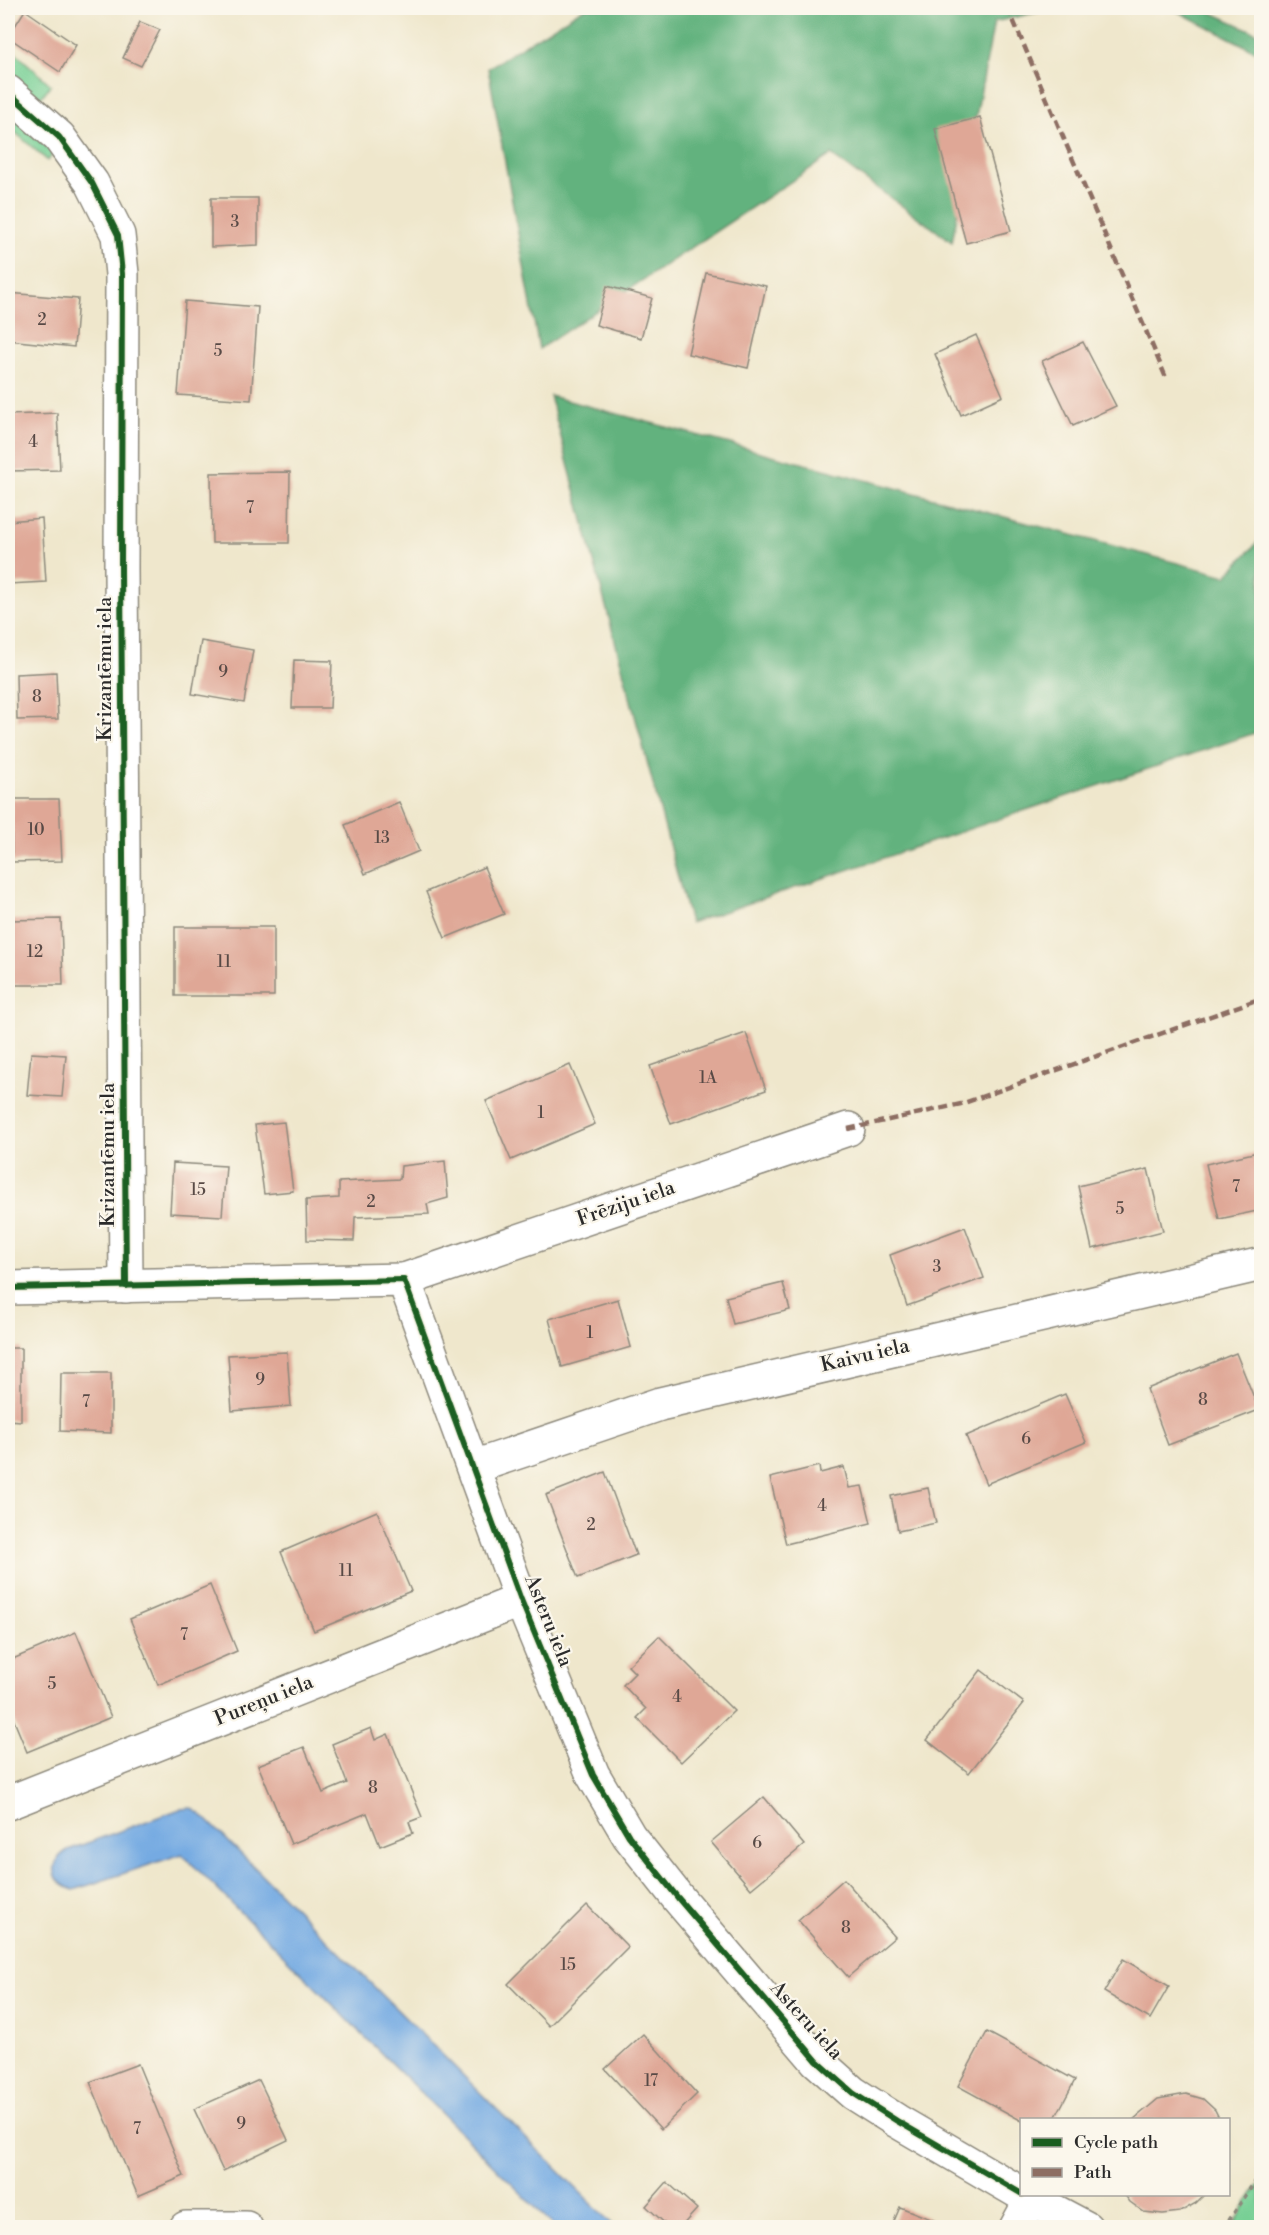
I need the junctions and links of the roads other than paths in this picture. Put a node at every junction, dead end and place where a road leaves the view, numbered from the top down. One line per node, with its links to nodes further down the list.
1 (8, 92): 5 (street, Krizantēmu iela)
2 (848, 1129): 4 (street, Frēziju iela)
3 (1262, 1264): 7 (street, Kaivu iela)
4 (404, 1280): 5 (street); 7 (street, Asteru iela)
5 (126, 1286): 6 (street)
6 (8, 1288)
7 (474, 1467): 8 (street, Asteru iela)
8 (521, 1600): 9 (street, Pureņu iela); 10 (street, Asteru iela)
9 (8, 1803)
10 (1023, 2204): 13 (street, Asteru iela)
11 (186, 2228): 12 (street)
12 (246, 2228)
13 (1086, 2228)

